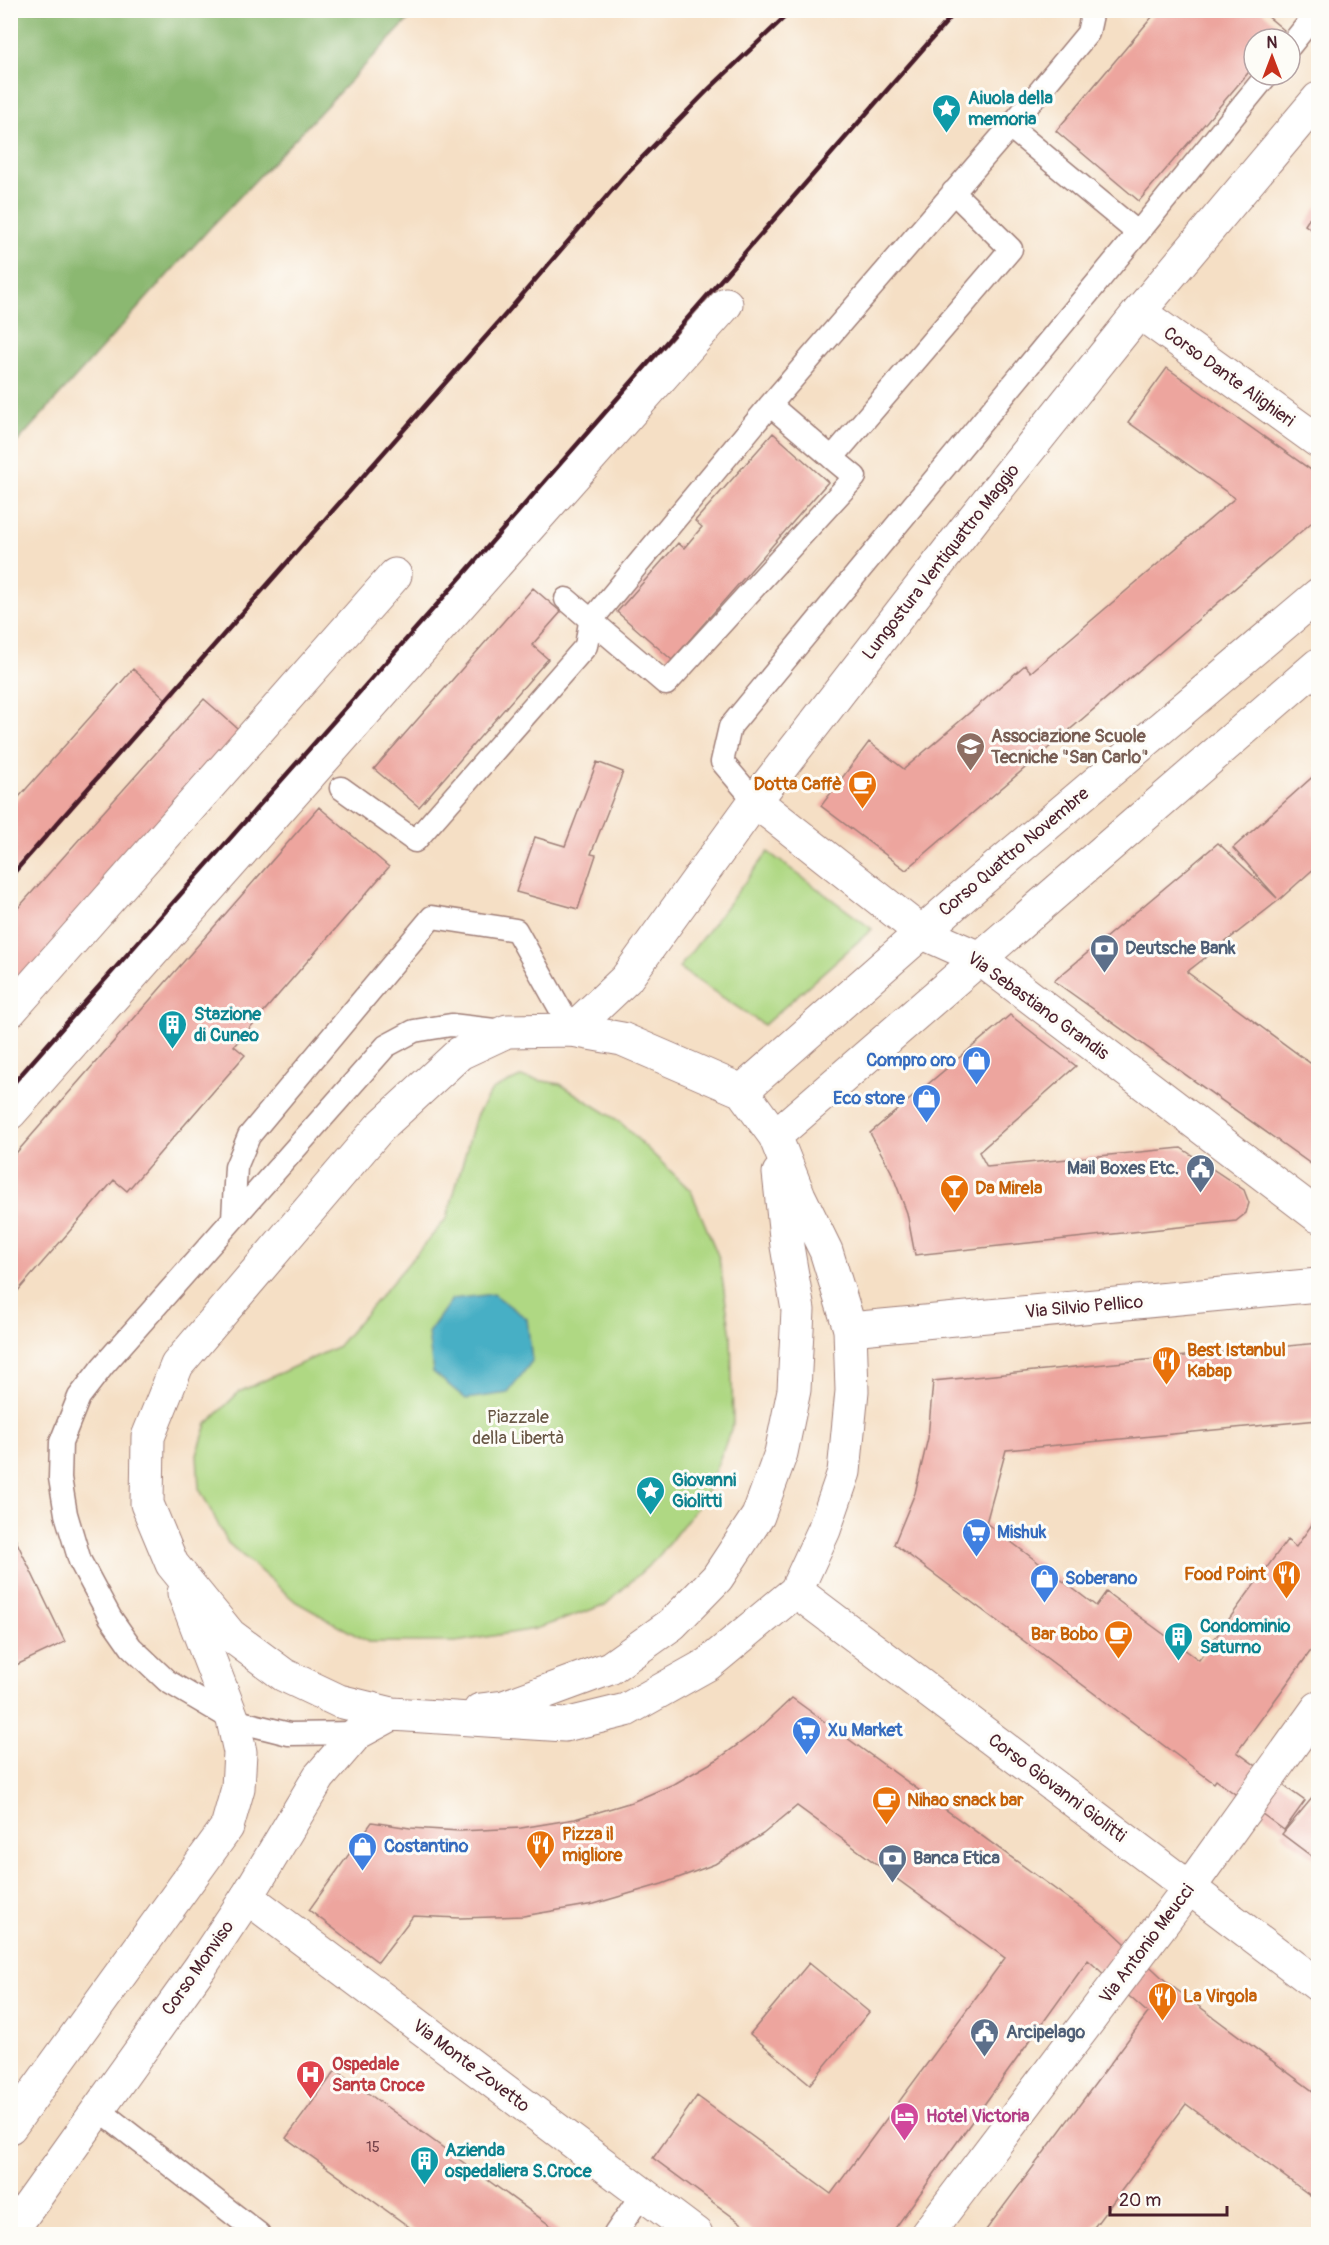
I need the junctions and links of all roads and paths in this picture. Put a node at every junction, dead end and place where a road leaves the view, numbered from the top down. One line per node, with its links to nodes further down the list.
1 (1093, 10): 6 (lane)
2 (1318, 11): 3 (lane)
3 (1302, 31)
4 (1257, 87): 8 (lane)
5 (1318, 99): 10 (main road, Lungostura Ventiquattro Maggio)
6 (1010, 127): 7 (lane); 8 (lane)
7 (953, 192): 11 (lane); 13 (lane)
8 (1138, 233): 20 (lane)
9 (726, 304): 27 (main road)
10 (1139, 312): 12 (main road, Corso Dante Alighieri); 20 (main road, Lungostura Ventiquattro Maggio)
11 (770, 405): 13 (lane); 17 (lane)
12 (1318, 441)
13 (832, 458): 17 (lane)
14 (394, 575): 23 (main road)
15 (1318, 595): 21 (main road, Corso Quattro Novembre)
16 (566, 600): 17 (lane)
17 (590, 622): 19 (lane)
18 (1318, 665): 22 (main road)
19 (341, 788)
20 (755, 801): 21 (main road, Via Sebastiano Grandis); 24 (main road, Lungostura Ventiquattro Maggio)
21 (921, 932): 22 (main road, Via Sebastiano Grandis); 26 (main road, Corso Quattro Novembre)
22 (979, 958): 28 (main road); 29 (main road, Via Sebastiano Grandis)
23 (10, 1011)
24 (572, 1030): 25 (main road); 26 (main road); 30 (lane)
25 (507, 1031): 30 (lane); 33 (main road)
26 (742, 1092): 28 (main road)
27 (10, 1113)
28 (774, 1136): 32 (main road); 37 (main road)
29 (1318, 1216)
30 (233, 1218): 38 (lane)
31 (1318, 1285): 32 (main road, Via Silvio Pellico)
32 (850, 1329): 34 (main road)
33 (172, 1564): 36 (main road); 38 (main road)
34 (796, 1591): 37 (main road); 40 (main road, Corso Giovanni Giolitti)
35 (1318, 1708): 40 (main road, Via Antonio Meucci)
36 (392, 1714): 37 (main road); 39 (main road, Corso Monviso)
37 (429, 1718)
38 (233, 1720): 39 (lane); 44 (main road)
39 (357, 1733): 41 (main road, Corso Monviso)
40 (1189, 1888): 42 (main road, Corso Giovanni Giolitti); 50 (main road, Via Antonio Meucci)
41 (248, 1897): 43 (main road, Corso Monviso); 45 (main road, Via Monte Zovetto)
42 (1318, 1985)
43 (99, 2110): 46 (main road, Corso Monviso); 47 (lane)
44 (10, 2127)
45 (642, 2194): 48 (lane); 49 (main road, Via Monte Zovetto)
46 (10, 2233)
47 (259, 2235)
48 (615, 2235)
49 (696, 2235)
50 (927, 2235)

